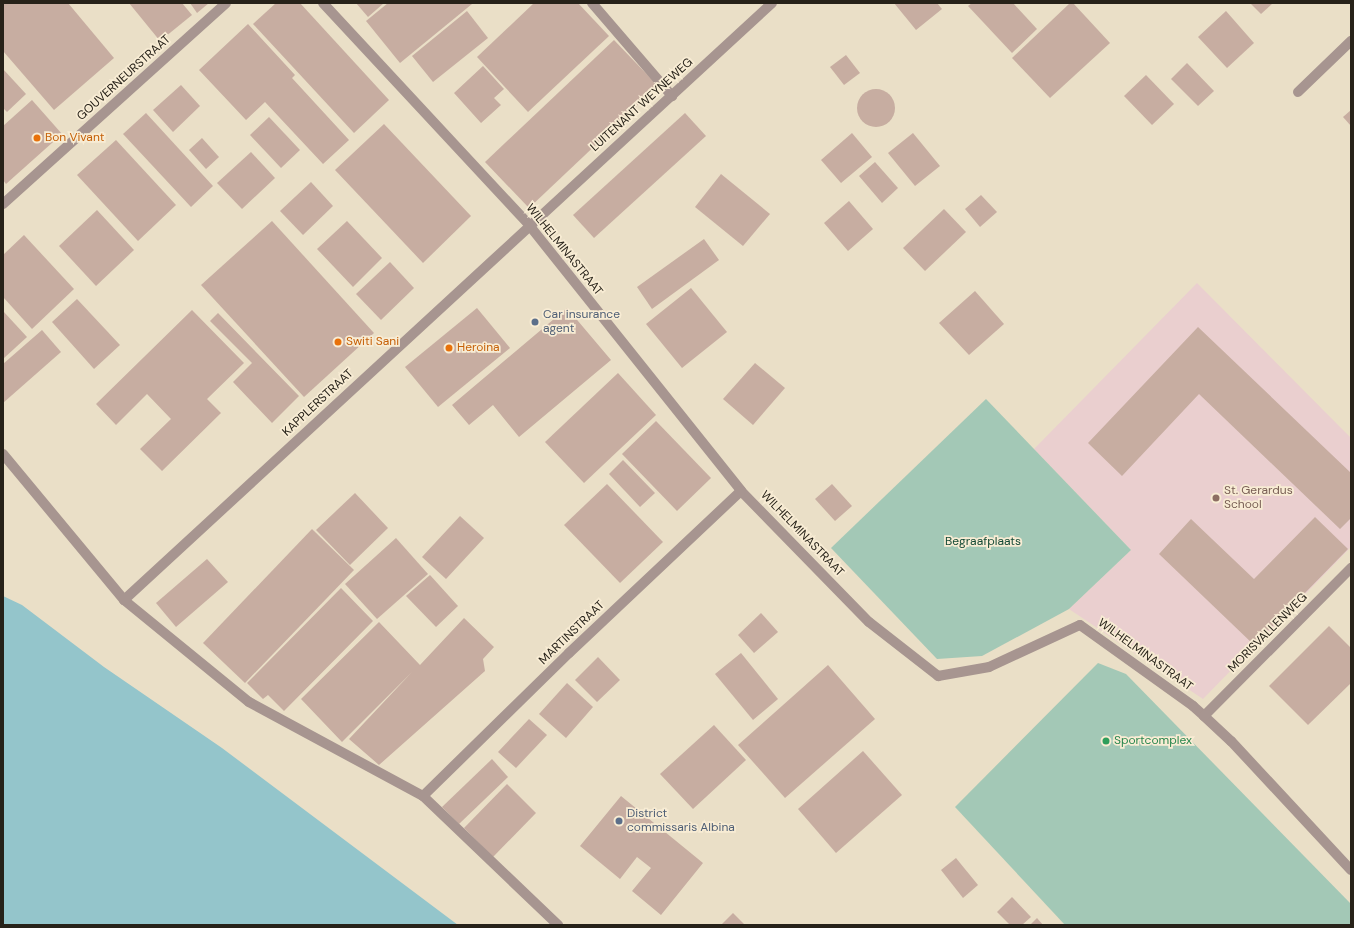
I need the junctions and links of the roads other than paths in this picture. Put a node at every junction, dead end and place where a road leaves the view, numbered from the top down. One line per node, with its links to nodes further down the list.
1 (226, 3): 8 (street, GOUVERNEURSTRAAT)
2 (323, 3): 9 (street, WILHELMINASTRAAT)
3 (592, 3): 7 (street)
4 (772, 3): 7 (street, LUITENANT WEYNEWEG)
5 (1351, 41): 6 (street)
6 (1298, 92)
7 (672, 96): 9 (street, LUITENANT WEYNEWEG)
8 (3, 204)
9 (529, 225): 11 (street, WILHELMINASTRAAT); 13 (street, KAPPLERSTRAAT)
10 (3, 454): 13 (street)
11 (742, 491): 14 (street, WILHELMINASTRAAT); 15 (street, MARTINSTRAAT)
12 (1351, 568): 14 (street, MORISVALLENWEG)
13 (124, 600): 15 (street)
14 (1204, 716): 16 (street, WILHELMINASTRAAT)
15 (423, 796): 17 (street)
16 (1351, 870)
17 (558, 925)

